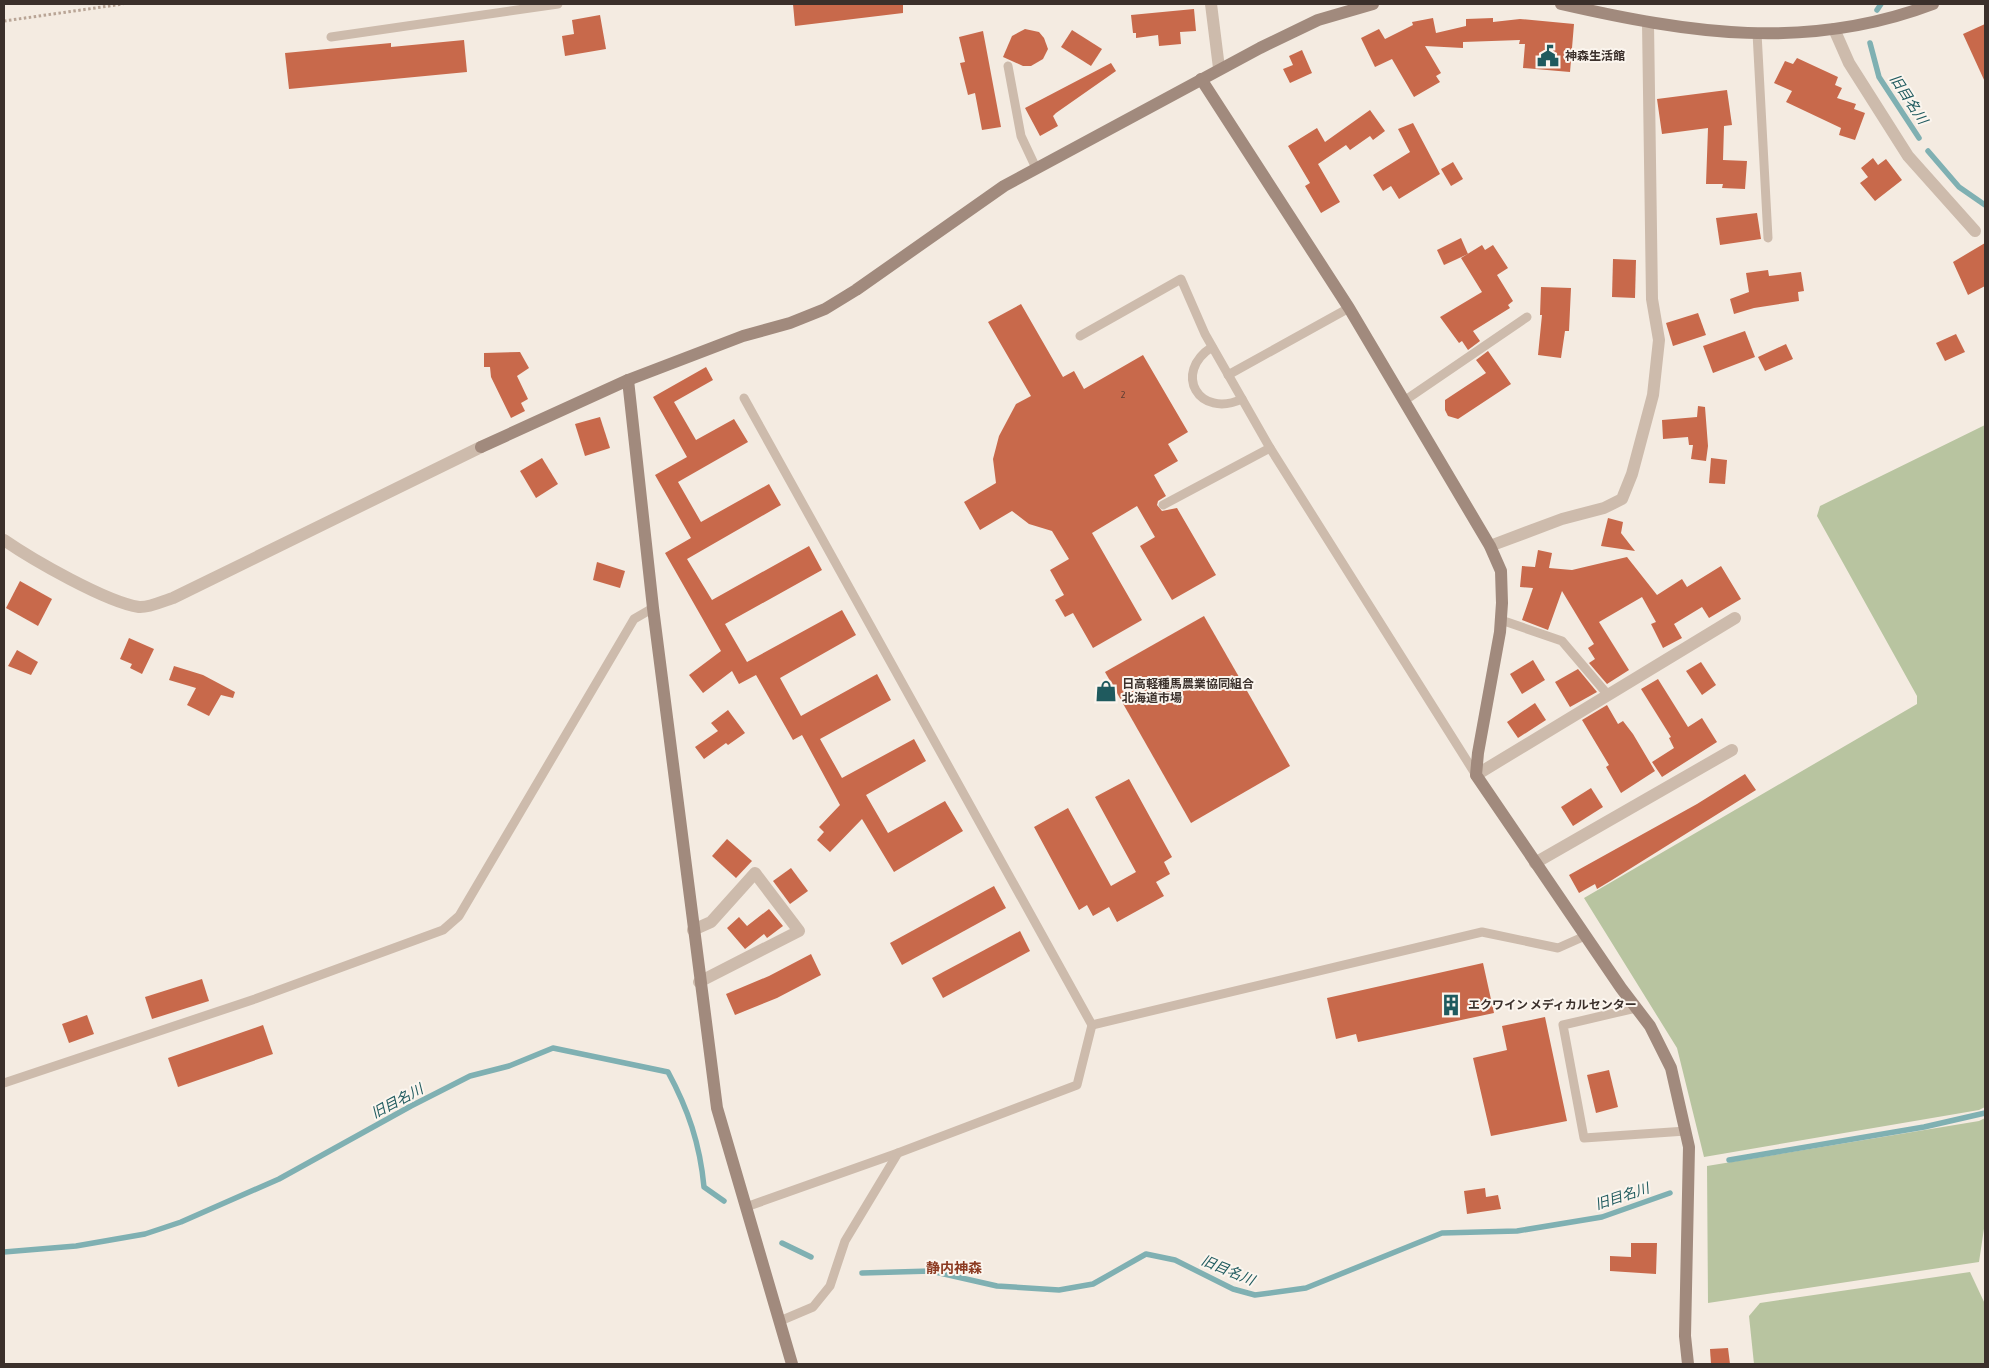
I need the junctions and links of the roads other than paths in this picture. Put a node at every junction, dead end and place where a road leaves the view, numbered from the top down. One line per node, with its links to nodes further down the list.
1 (558, 4): 9 (lane)
2 (1211, 4): 11 (street)
3 (1373, 4): 11 (street)
4 (1560, 4): 6 (street)
5 (1933, 4): 7 (street)
6 (1648, 24): 8 (street); 28 (street)
7 (1834, 29): 8 (street); 14 (street)
8 (1757, 34): 15 (lane)
9 (331, 37)
10 (1008, 66): 13 (lane)
11 (1219, 68): 12 (street)
12 (1201, 79): 13 (street); 16 (street)
13 (1036, 168): 21 (street)
14 (1975, 232)
15 (1768, 238)
16 (1348, 308): 20 (lane); 24 (street)
17 (1526, 317): 24 (lane)
18 (1080, 336): 19 (lane)
19 (1212, 347): 20 (lane); 23 (lane)
20 (1228, 374): 23 (lane)
21 (628, 380): 27 (street); 29 (street)
22 (744, 398): 40 (lane)
23 (1242, 399): 25 (lane)
24 (1404, 401): 28 (street)
25 (1270, 448): 26 (lane); 34 (lane)
26 (1163, 505)
27 (4, 540)
28 (1490, 546): 31 (street)
29 (653, 608): 36 (street); 41 (lane)
30 (1735, 618): 32 (street)
31 (1501, 620): 32 (lane); 34 (street)
32 (1608, 695): 34 (street)
33 (1732, 750): 35 (street)
34 (1476, 775): 35 (street)
35 (1535, 863): 37 (street)
36 (693, 930): 38 (street); 38 (street)
37 (1585, 936): 39 (street); 40 (lane)
38 (699, 982): 44 (street)
39 (1636, 1008): 42 (street); 42 (lane)
40 (1092, 1025): 43 (lane)
41 (4, 1083)
42 (1686, 1131): 47 (street)
43 (898, 1154): 44 (lane); 45 (lane)
44 (746, 1207): 45 (street)
45 (780, 1321): 46 (street)
46 (792, 1364)
47 (1688, 1364)

